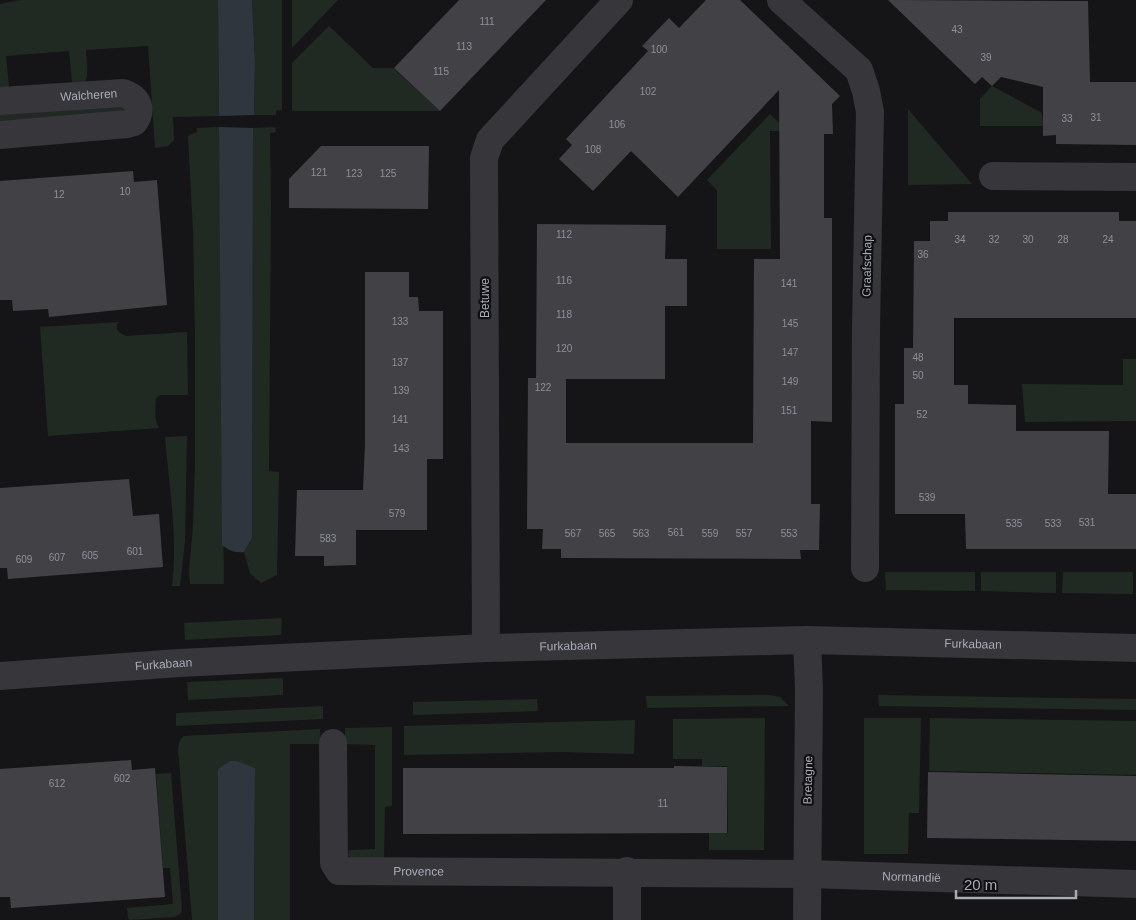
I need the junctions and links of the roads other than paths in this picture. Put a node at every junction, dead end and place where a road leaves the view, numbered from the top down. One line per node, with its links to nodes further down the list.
1 (619, 0): 9 (street, Betuwe)
2 (781, 0): 7 (street, Graafschap)
3 (0, 101): 4 (street, Walcheren)
4 (0, 135)
5 (993, 176): 6 (street)
6 (1136, 177)
7 (865, 568)
8 (807, 640): 9 (street, Furkabaan); 10 (street, Furkabaan); 14 (street, Bretagne)
9 (486, 648): 11 (street, Furkabaan)
10 (1136, 648)
11 (0, 676)
12 (332, 743): 13 (street, Provence)
13 (627, 871): 14 (street, Provence); 16 (street)
14 (807, 874): 15 (street, Normandië); 17 (street, Bretagne)
15 (1136, 884)
16 (627, 920)
17 (807, 920)

